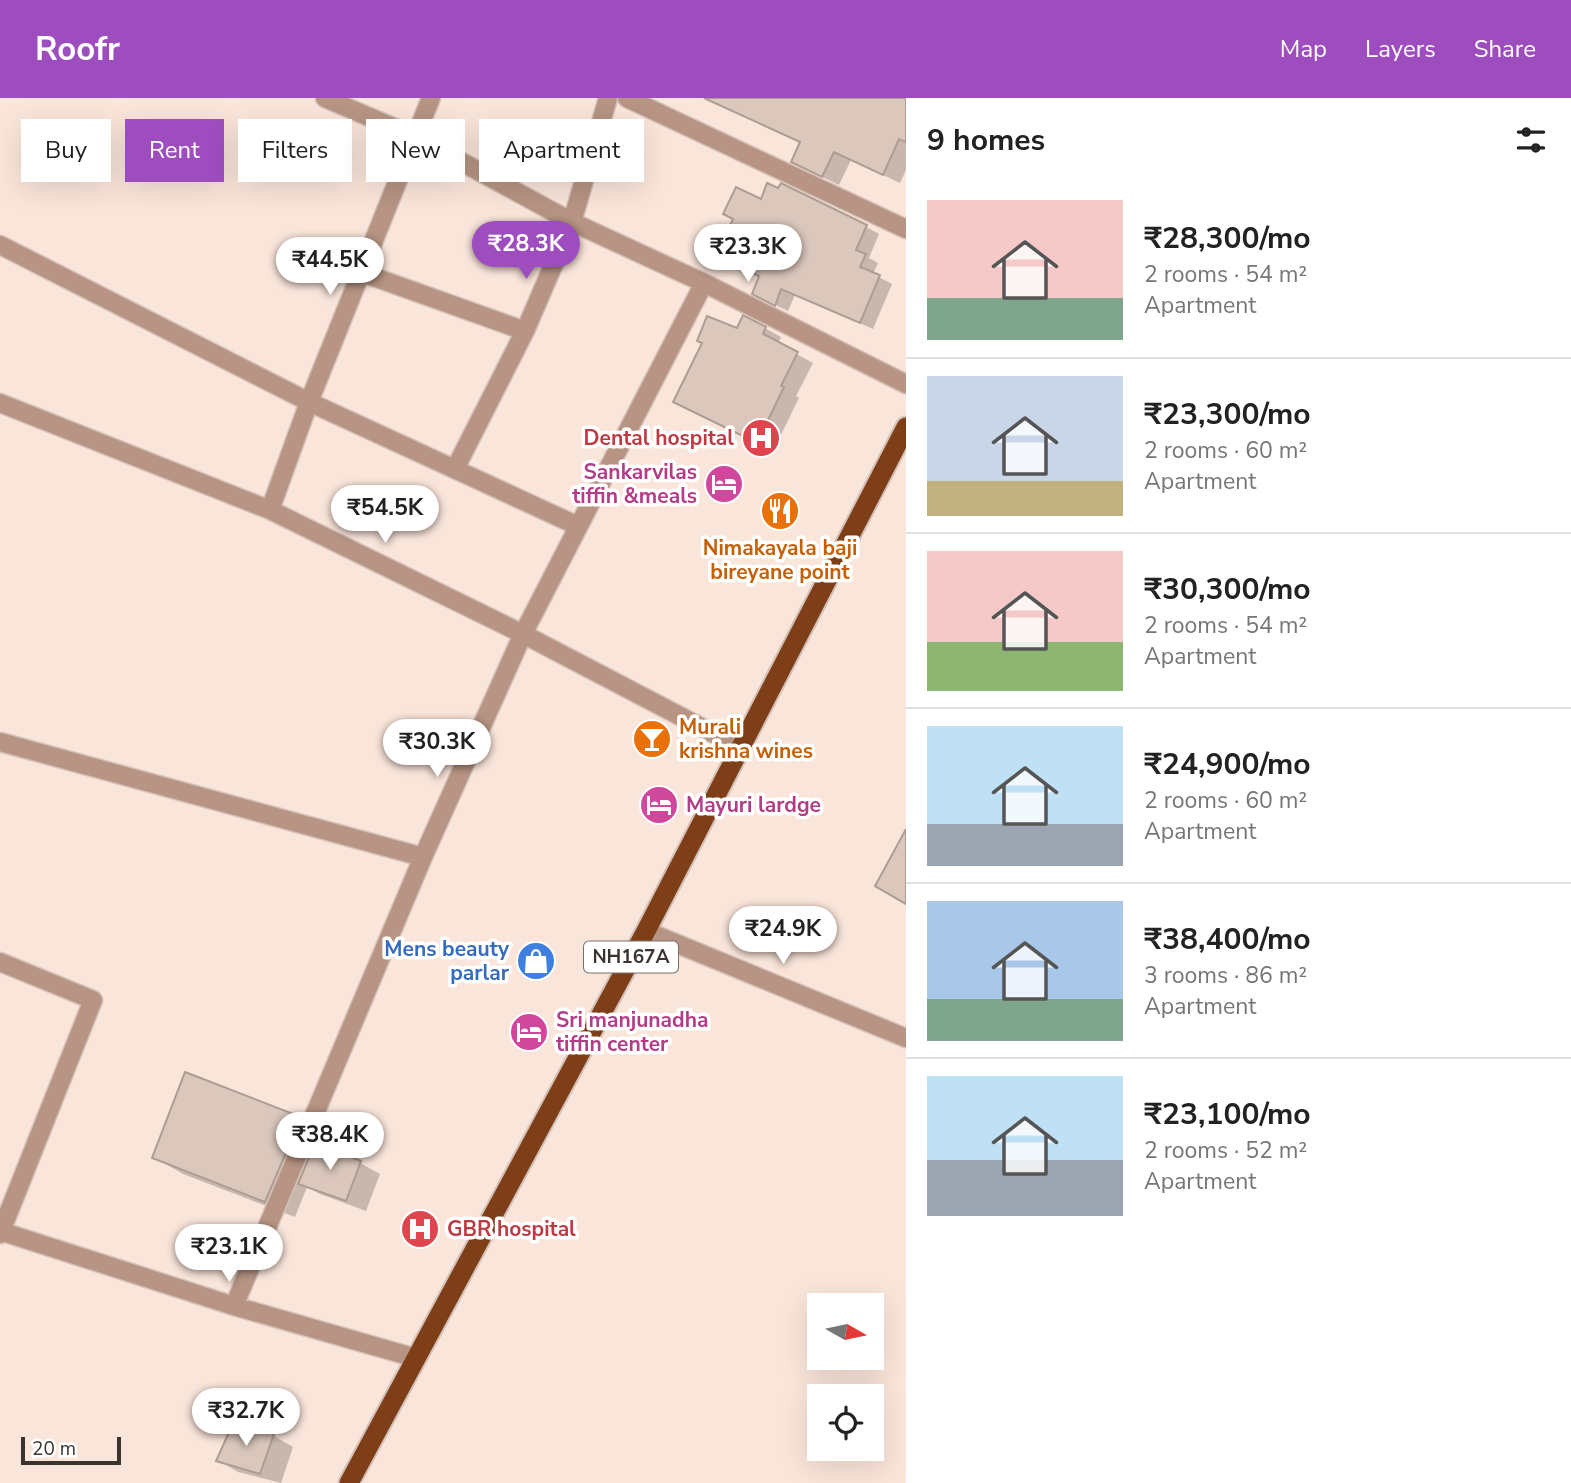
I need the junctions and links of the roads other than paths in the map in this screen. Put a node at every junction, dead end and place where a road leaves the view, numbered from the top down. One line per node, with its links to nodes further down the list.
1 (325, 98): 5 (street)
2 (430, 98): 6 (street)
3 (608, 98): 9 (street)
4 (627, 98): 10 (street)
5 (374, 119)
6 (422, 119)
7 (465, 164): 9 (street)
8 (397, 182): 12 (street)
9 (572, 222): 13 (street); 14 (street)
10 (906, 229)
11 (0, 245): 16 (street)
12 (360, 272): 14 (street); 16 (street)
13 (704, 283): 15 (street); 21 (street)
14 (525, 331): 19 (street)
15 (906, 384)
16 (309, 402): 19 (street); 20 (street)
17 (0, 403): 20 (street)
18 (906, 426): 24 (highway, NH167A)
19 (455, 469): 21 (street)
20 (270, 510): 22 (street)
21 (578, 526): 22 (street)
22 (523, 634): 24 (street); 25 (street)
23 (0, 742): 25 (street)
24 (741, 748): 26 (highway, NH167A)
25 (423, 858): 30 (street)
26 (646, 931): 28 (street); 31 (highway, NH167A)
27 (0, 962): 29 (street)
28 (906, 1038)
29 (0, 1232): 30 (street)
30 (234, 1306): 31 (street)
31 (416, 1359): 32 (highway, NH167A)
32 (349, 1483)

